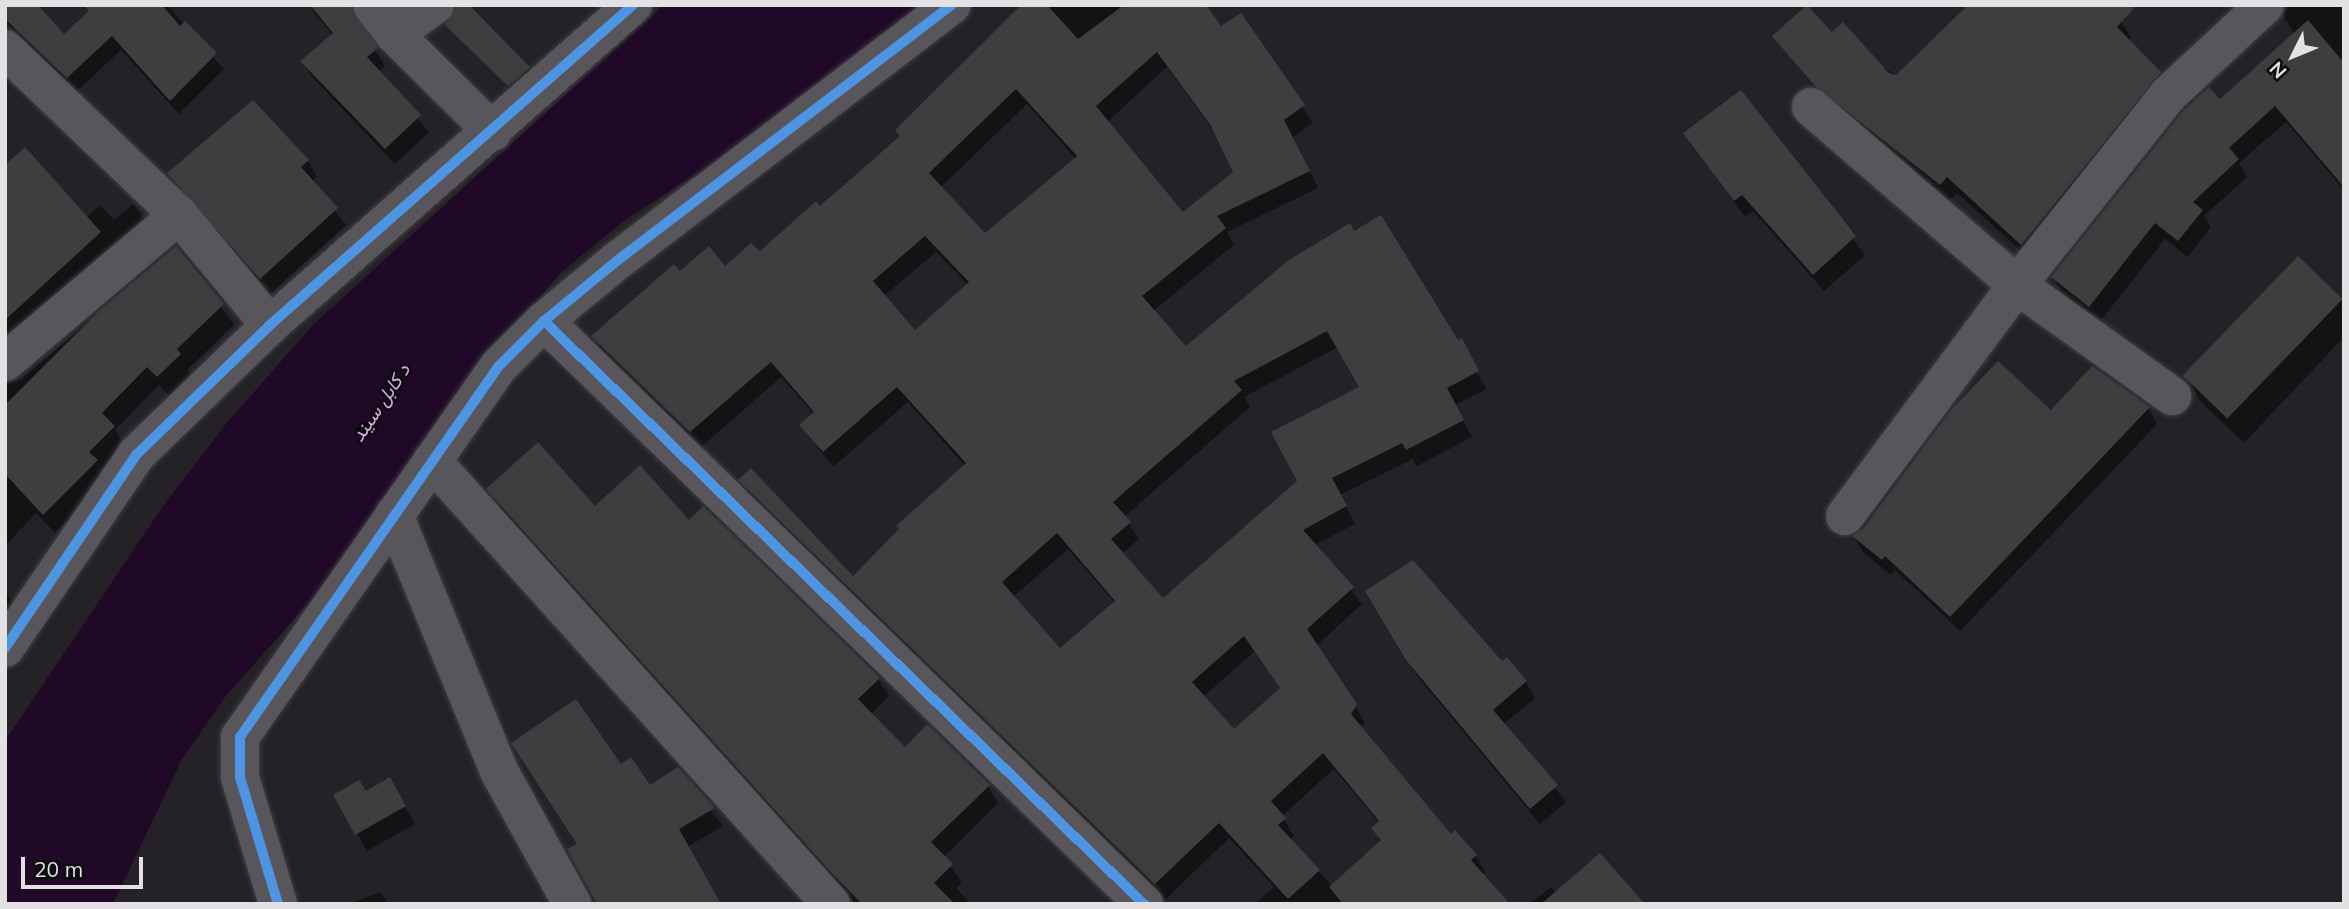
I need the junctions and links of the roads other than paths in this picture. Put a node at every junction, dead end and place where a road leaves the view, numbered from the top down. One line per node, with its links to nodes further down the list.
1 (435, 5): 5 (street)
2 (633, 5): 8 (street)
3 (952, 5): 11 (street)
4 (2265, 5): 10 (street)
5 (383, 20): 8 (street)
6 (5, 49): 9 (street)
7 (1811, 107): 10 (street)
8 (492, 132): 12 (street)
9 (179, 215): 12 (street); 13 (street)
10 (2017, 285): 14 (street); 17 (street)
11 (544, 321): 15 (street); 22 (street)
12 (270, 324): 18 (street)
13 (5, 362)
14 (2172, 396)
15 (432, 461): 16 (street); 21 (street)
16 (394, 515): 19 (street); 20 (street)
17 (1845, 516)
18 (5, 648)
19 (278, 904)
20 (572, 904)
21 (831, 904)
22 (1144, 904)

